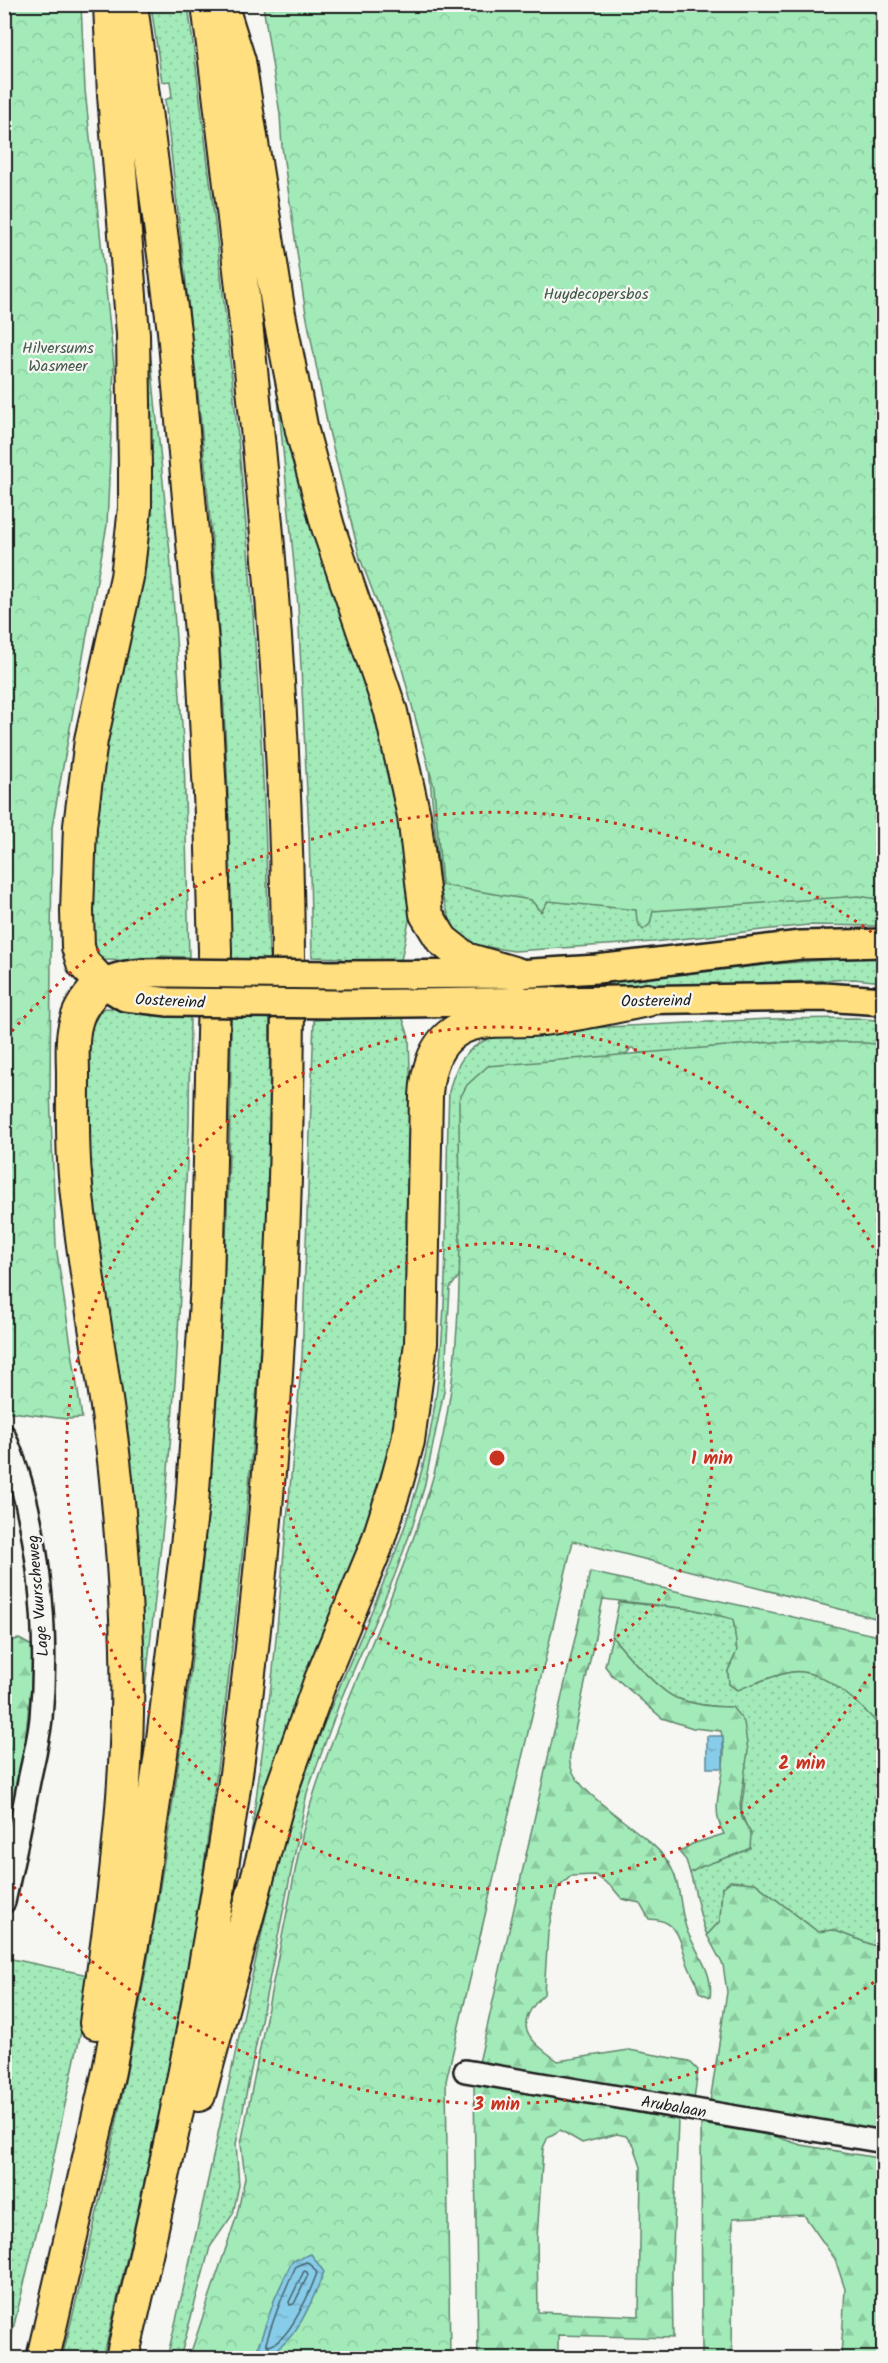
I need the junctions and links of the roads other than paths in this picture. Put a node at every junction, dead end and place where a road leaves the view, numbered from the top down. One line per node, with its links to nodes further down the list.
1 (110, 4): 7 (highway)
2 (131, 4): 13 (highway)
3 (208, 4): 15 (highway)
4 (221, 4): 6 (highway)
5 (884, 943): 6 (main road, Oostereind)
6 (517, 974): 7 (main road, Oostereind, bridge)
7 (102, 983): 8 (main road, Oostereind, bridge); 13 (highway)
8 (647, 1000): 9 (main road, Oostereind); 15 (highway)
9 (884, 1001)
10 (4, 1435): 11 (street, Lage Vuurscheweg)
11 (4, 1902)
12 (465, 2071): 14 (street, Arubalaan)
13 (96, 2129): 16 (highway)
14 (884, 2142)
15 (160, 2200): 17 (highway)
16 (43, 2358)
17 (122, 2358)

